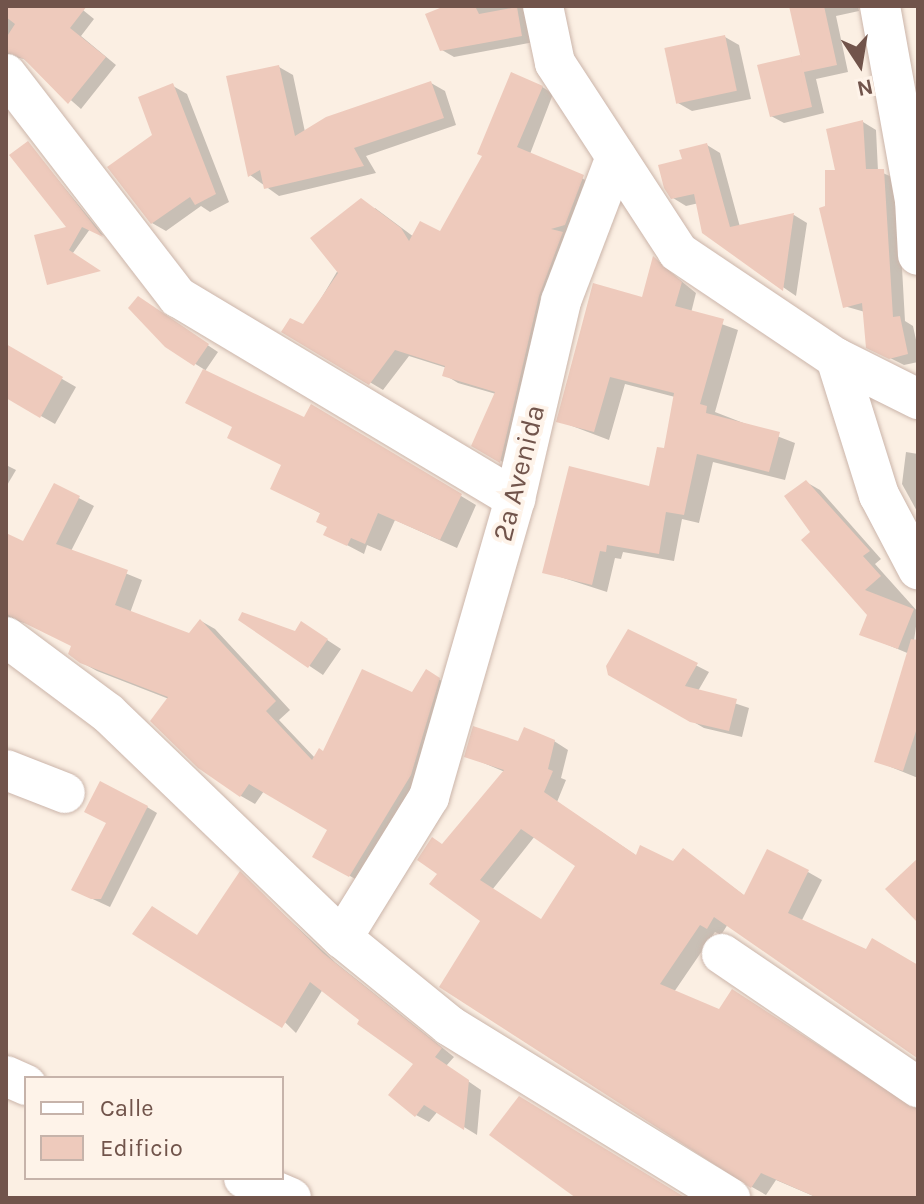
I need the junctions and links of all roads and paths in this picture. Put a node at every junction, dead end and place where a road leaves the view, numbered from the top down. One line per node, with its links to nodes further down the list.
1 (543, 6): 4 (street)
2 (880, 6): 5 (street)
3 (6, 74): 8 (street)
4 (616, 157): 6 (street); 8 (street, 2a Avenida)
5 (918, 255)
6 (836, 358): 7 (street); 9 (street)
7 (918, 399)
8 (515, 499): 13 (street, 2a Avenida)
9 (918, 569)
10 (6, 637): 13 (street)
11 (6, 770): 12 (street)
12 (65, 793)
13 (342, 938): 18 (street)
14 (722, 954): 15 (street)
15 (918, 1087)
16 (249, 1180): 17 (street)
17 (291, 1198)
18 (730, 1198)

